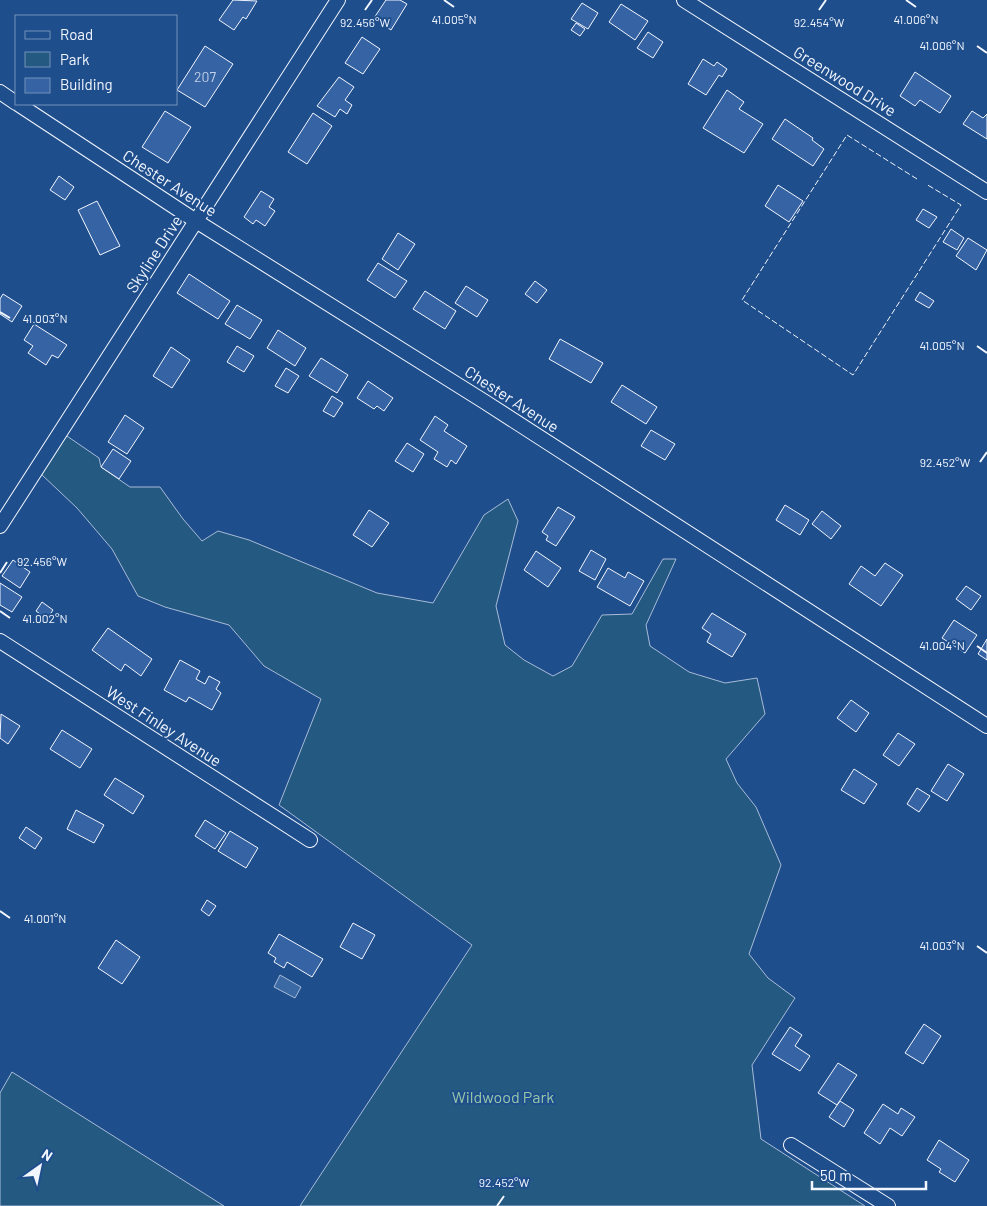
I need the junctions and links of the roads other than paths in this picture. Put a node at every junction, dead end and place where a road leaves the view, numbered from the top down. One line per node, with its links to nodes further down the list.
1 (338, 0): 7 (street, Skyline Drive)
2 (684, 0): 6 (street, Greenwood Drive)
3 (0, 92): 4 (street, Chester Avenue)
4 (15, 102)
5 (20, 105): 7 (street, Chester Avenue)
6 (987, 192)
7 (196, 221): 8 (street, Skyline Drive); 10 (street, Chester Avenue)
8 (0, 526)
9 (0, 641): 11 (street, West Finley Avenue)
10 (987, 726)
11 (310, 840)
12 (791, 1145): 13 (street)
13 (888, 1206)

